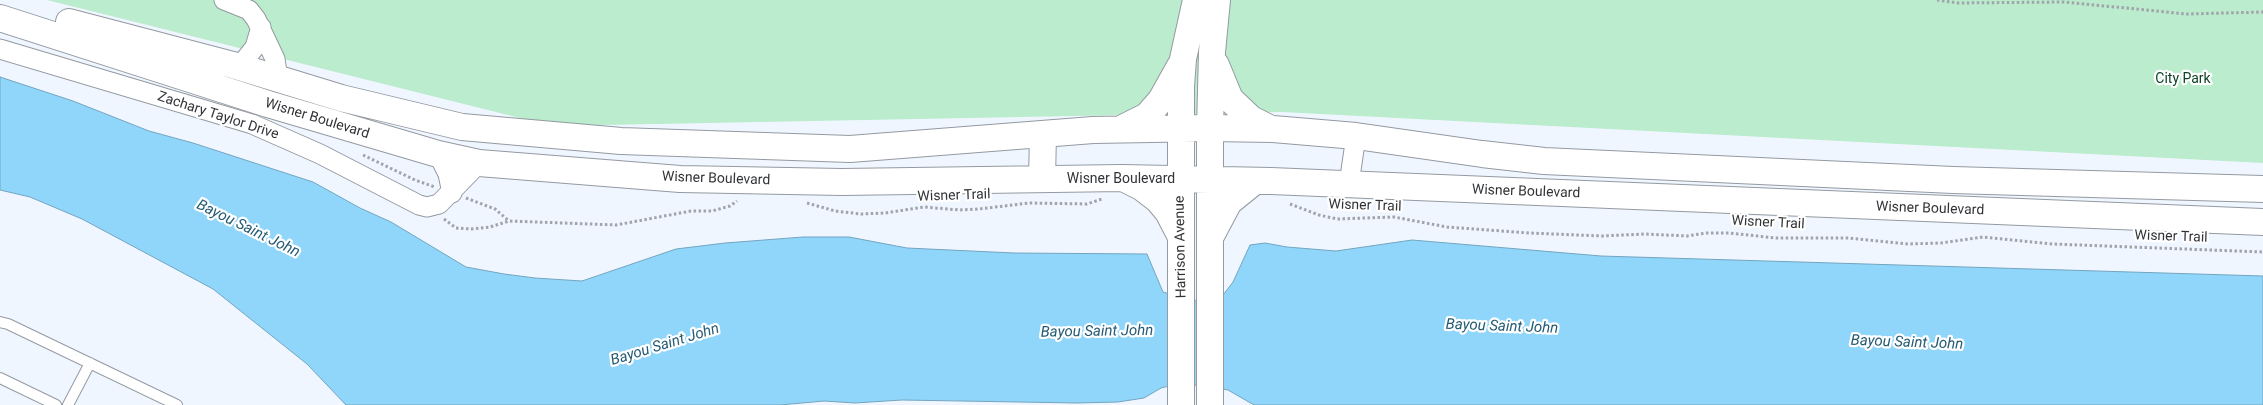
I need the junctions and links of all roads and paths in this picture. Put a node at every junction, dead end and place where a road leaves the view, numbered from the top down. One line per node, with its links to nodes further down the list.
1 (224, 0): 9 (street)
2 (1196, 0): 12 (street, Harrison Avenue)
3 (1217, 0): 11 (street, Harrison Avenue)
4 (1937, 0): 6 (path)
5 (0, 1): 8 (street, Wisner Boulevard)
6 (2263, 12)
7 (0, 18): 8 (street, Wisner Boulevard)
8 (44, 23): 13 (street, Wisner Boulevard); 22 (street, Wisner Boulevard)
9 (261, 27): 13 (street); 14 (street)
10 (0, 49): 37 (street, Zachary Taylor Drive)
11 (1212, 52): 16 (street, Harrison Avenue); 18 (street)
12 (1183, 59): 15 (street, Harrison Avenue); 17 (street)
13 (233, 66): 14 (street, Wisner Boulevard)
14 (278, 79): 21 (street, Wisner Boulevard)
15 (1180, 128): 16 (street, Wisner Boulevard); 17 (street, Wisner Boulevard); 26 (street, Harrison Avenue)
16 (1210, 128): 18 (street, Wisner Boulevard); 27 (street, Harrison Avenue)
17 (1121, 129): 19 (street, Wisner Boulevard)
18 (1273, 129): 20 (street, Wisner Boulevard)
19 (1043, 134): 21 (street, Wisner Boulevard); 25 (street)
20 (1356, 136): 28 (street, Wisner Boulevard); 30 (street)
21 (621, 141): 24 (street)
22 (438, 154): 23 (street, Wisner Boulevard); 33 (street)
23 (479, 163): 24 (street, Wisner Boulevard); 33 (street)
24 (618, 174): 25 (street, Wisner Boulevard)
25 (1042, 179): 31 (street, Wisner Boulevard)
26 (1181, 179): 27 (street, Wisner Boulevard); 31 (street, Wisner Boulevard); 40 (street, Harrison Avenue)
27 (1210, 180): 29 (street, Wisner Boulevard); 41 (street, Harrison Avenue)
28 (1953, 180): 32 (street, Wisner Boulevard); 38 (street)
29 (1255, 181): 30 (street, Wisner Boulevard); 41 (street)
30 (1349, 184): 38 (street, Wisner Boulevard)
31 (1116, 188): 35 (path, Wisner Trail); 40 (street)
32 (2263, 189)
33 (452, 193): 37 (street)
34 (738, 200): 37 (path)
35 (802, 201)
36 (1285, 201): 42 (path, Wisner Trail)
37 (427, 207)
38 (1950, 209): 39 (street, Wisner Boulevard)
39 (2263, 222)
40 (1181, 236): 47 (street, Harrison Avenue)
41 (1211, 237): 46 (street, Harrison Avenue)
42 (2263, 252)
43 (0, 322): 44 (lane)
44 (90, 363): 49 (lane); 50 (lane)
45 (0, 378): 48 (lane)
46 (1210, 402)
47 (1181, 403)
48 (56, 405)
49 (68, 405)
50 (177, 405)

